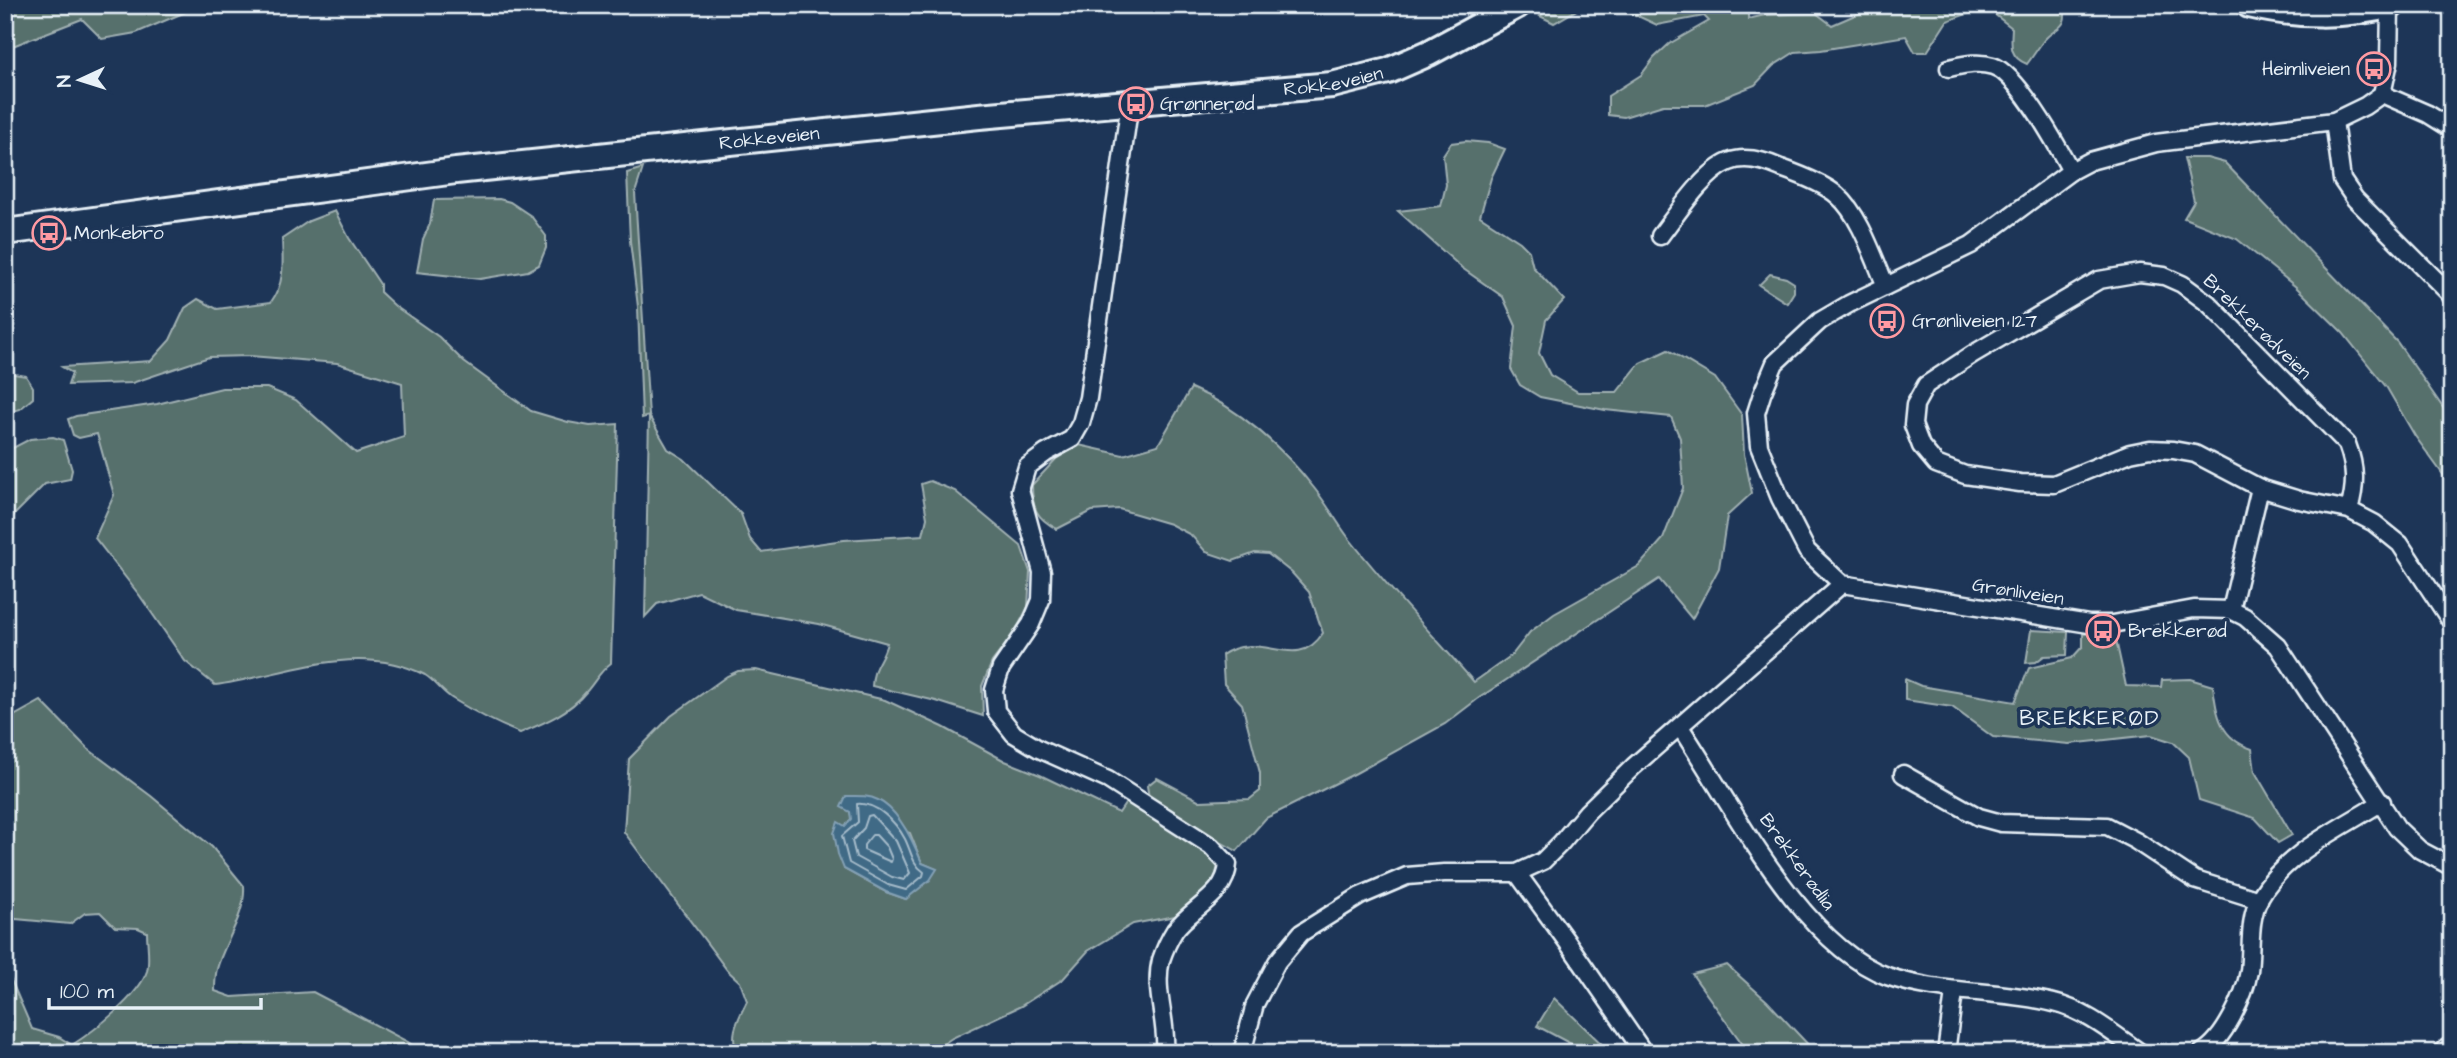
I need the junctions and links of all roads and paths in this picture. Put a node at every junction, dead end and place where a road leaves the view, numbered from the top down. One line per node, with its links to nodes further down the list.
1 (1518, 5): 6 (main road, Rokkeveien)
2 (2249, 5): 3 (main road)
3 (2391, 6): 5 (street)
4 (1949, 68): 9 (street)
5 (2382, 94): 7 (street); 8 (street)
6 (1130, 102): 10 (main road, Rokkeveien); 28 (street)
7 (2333, 121): 9 (street); 13 (street)
8 (2452, 129)
9 (2071, 171): 12 (street)
10 (5, 232)
11 (1660, 236): 12 (street)
12 (1886, 285): 16 (street)
13 (2452, 296)
14 (2260, 488): 15 (street, Brekkerødveien); 15 (street, Brekkerødveien); 17 (street)
15 (2349, 510): 18 (street, Brekkerødveien)
16 (1842, 584): 17 (street, Grønliveien); 19 (street)
17 (2231, 610): 21 (street)
18 (2452, 622)
19 (1680, 727): 23 (street); 25 (street, Brekkerødlia)
20 (1903, 774): 24 (street)
21 (2382, 802): 22 (street); 24 (street)
22 (2452, 867)
23 (1517, 873): 29 (street); 30 (street)
24 (2259, 900): 27 (street)
25 (1954, 992): 26 (street, Brekkerødlia); 31 (street)
26 (2125, 1048): 32 (street, Brekkerødlia)
27 (2222, 1048): 33 (street)
28 (1165, 1053)
29 (1242, 1053)
30 (1644, 1053)
31 (1946, 1053)
32 (2141, 1053)
33 (2202, 1053)

